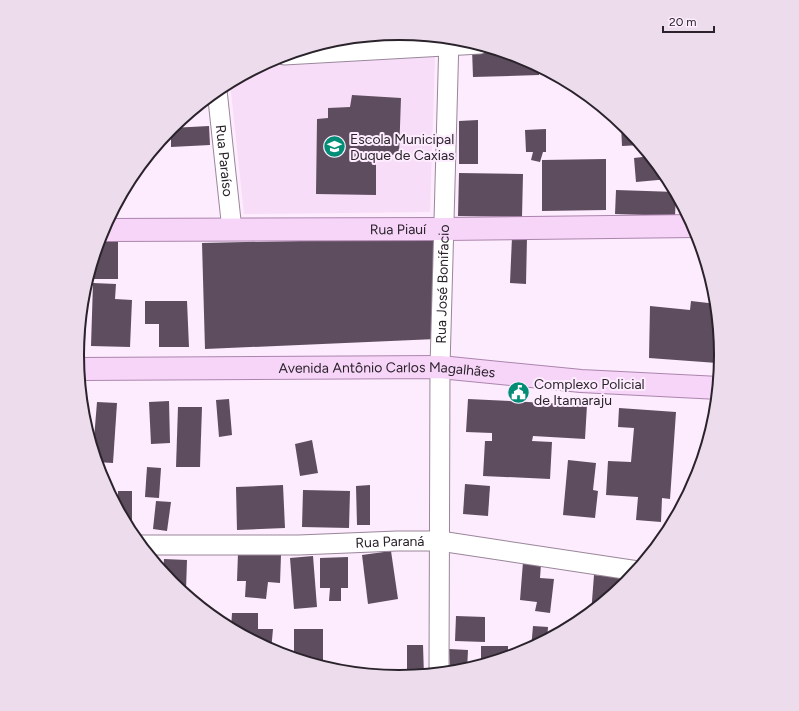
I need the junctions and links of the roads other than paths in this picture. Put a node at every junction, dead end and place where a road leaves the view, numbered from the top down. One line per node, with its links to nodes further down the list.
1 (439, 43): 3 (street)
2 (449, 44): 8 (street, Rua José Bonifacio)
3 (312, 53)
4 (213, 101): 7 (street, Rua Paraíso)
5 (686, 225): 8 (main road, Rua Piauí)
6 (110, 230): 7 (main road, Rua Piauí)
7 (232, 230): 8 (main road, Rua Piauí)
8 (444, 230): 9 (street, Rua José Bonifacio)
9 (440, 367): 10 (main road, Avenida Antônio Carlos Magalhães); 11 (main road, Avenida Antônio Carlos Magalhães); 12 (street, Rua José Bonifacio)
10 (85, 369)
11 (713, 388)
12 (440, 541): 13 (street, Rua Paraná); 14 (street, Rua Paraná); 15 (street, Rua José Bonifacio)
13 (147, 545)
14 (631, 570)
15 (439, 668)

